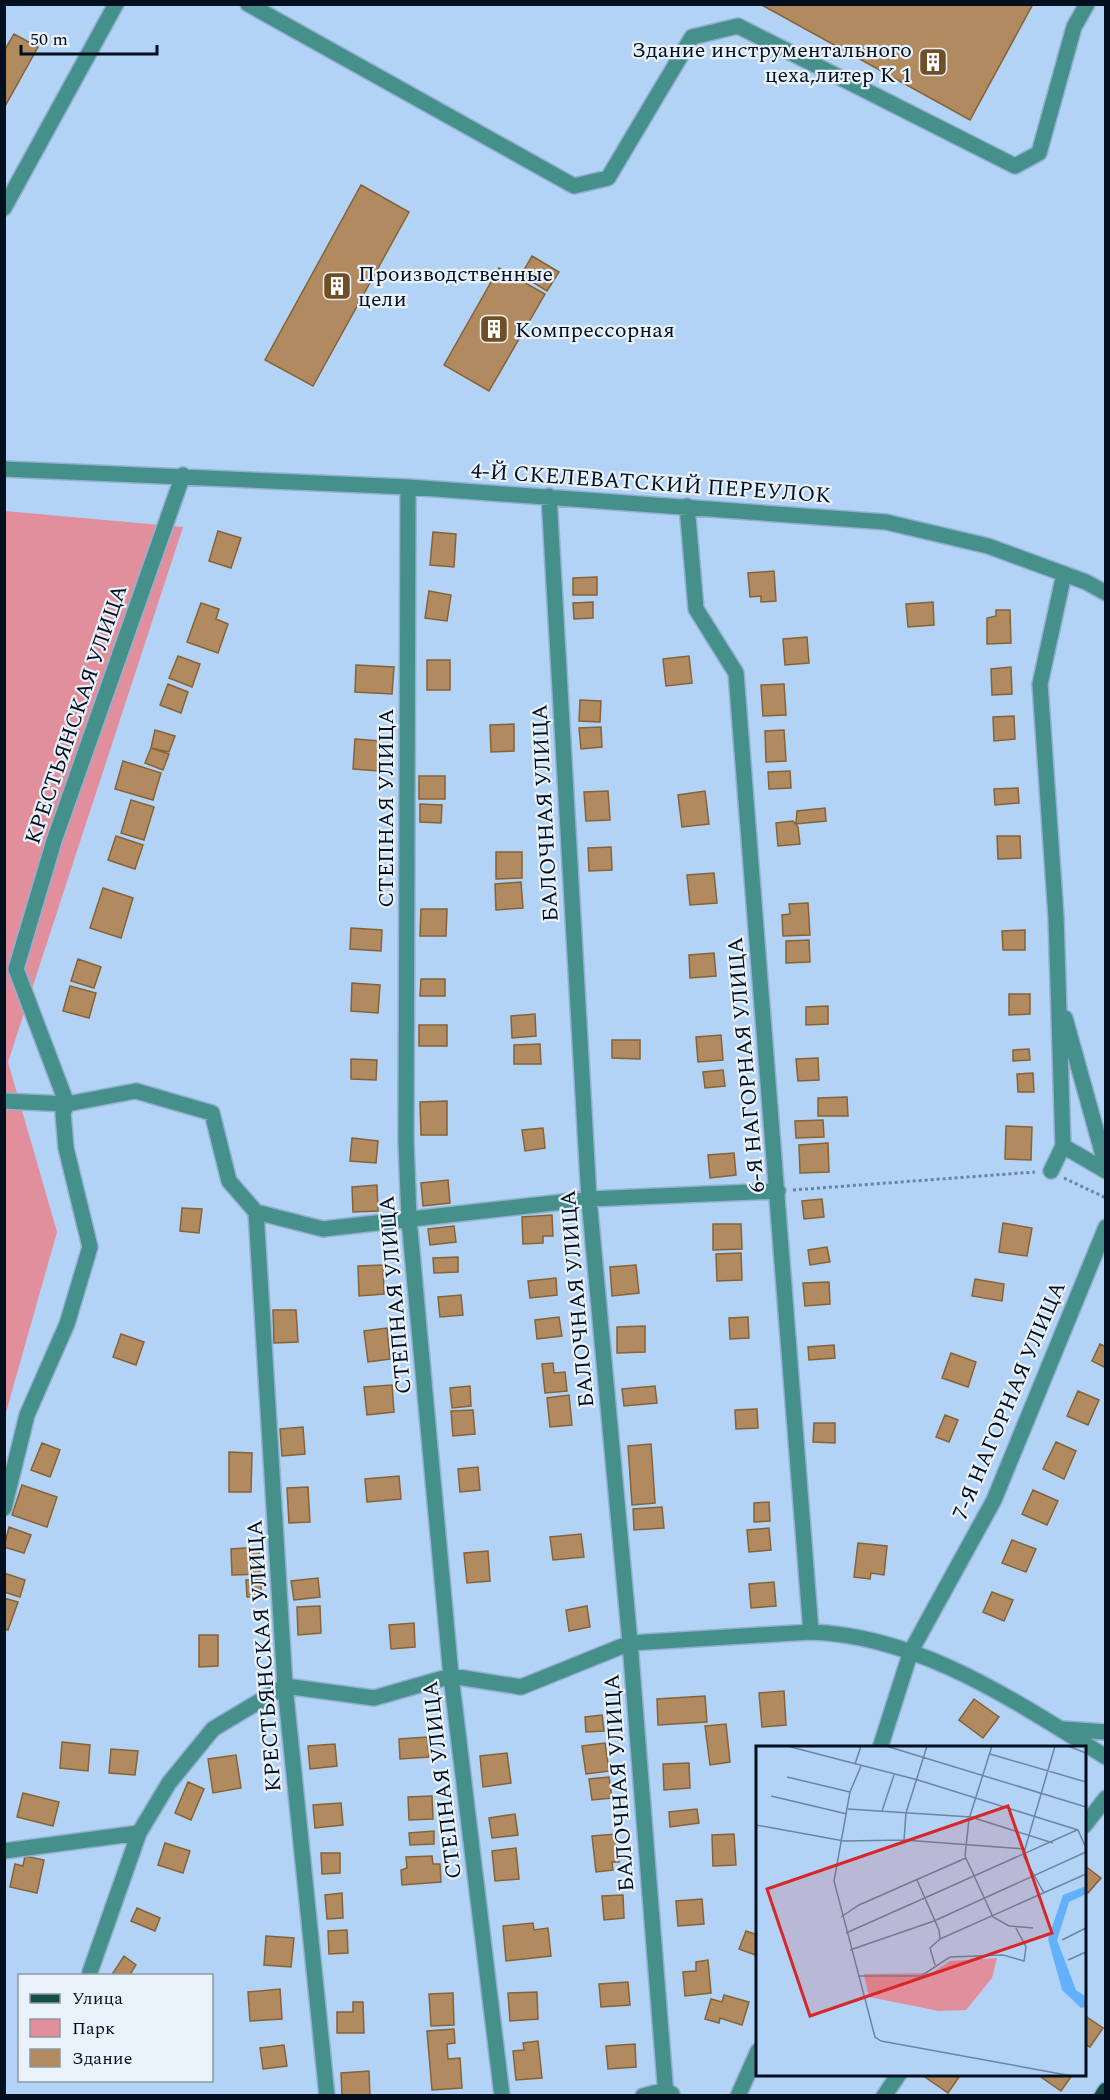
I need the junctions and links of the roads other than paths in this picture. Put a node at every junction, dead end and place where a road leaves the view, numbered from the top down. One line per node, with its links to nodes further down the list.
1 (116, 4): 4 (street)
2 (248, 4): 3 (street)
3 (1087, 4)
4 (4, 207)
5 (4, 469): 6 (street, 4-Й СКЕЛЕВАТСКИЙ ПЕРЕУЛОК)
6 (183, 475): 7 (street, 4-Й СКЕЛЕВАТСКИЙ ПЕРЕУЛОК); 14 (street, КРЕСТЬЯНСКАЯ УЛИЦА)
7 (408, 487): 8 (street, 4-Й СКЕЛЕВАТСКИЙ ПЕРЕУЛОК); 23 (street, СТЕПНАЯ УЛИЦА)
8 (549, 496): 9 (street, 4-Й СКЕЛЕВАТСКИЙ ПЕРЕУЛОК); 21 (street, БАЛОЧНАЯ УЛИЦА)
9 (687, 506): 10 (street, 4-Й СКЕЛЕВАТСКИЙ ПЕРЕУЛОК); 20 (street, 6-Я НАГОРНАЯ УЛИЦА)
10 (1064, 574): 11 (street, 4-Й СКЕЛЕВАТСКИЙ ПЕРЕУЛОК); 12 (street)
11 (1106, 593)
12 (1058, 995): 15 (street); 16 (street)
13 (4, 1101): 14 (street)
14 (68, 1104): 22 (street); 25 (street)
15 (1103, 1142): 17 (street)
16 (1063, 1146): 18 (street); 19 (street)
17 (1106, 1166)
18 (1051, 1171)
19 (1106, 1171)
20 (778, 1191): 21 (street); 26 (street, 6-Я НАГОРНАЯ УЛИЦА)
21 (589, 1199): 23 (street); 27 (street, БАЛОЧНАЯ УЛИЦА)
22 (256, 1212): 23 (street); 30 (street, КРЕСТЬЯНСКАЯ УЛИЦА)
23 (409, 1219): 29 (street, СТЕПНАЯ УЛИЦА)
24 (1106, 1227): 28 (street, 7-Я НАГОРНАЯ УЛИЦА)
25 (4, 1508)
26 (811, 1632): 27 (street); 28 (street)
27 (630, 1643): 29 (street); 43 (street, БАЛОЧНАЯ УЛИЦА)
28 (911, 1651): 31 (street); 33 (street)
29 (451, 1676): 30 (street); 45 (street, СТЕПНАЯ УЛИЦА)
30 (285, 1686): 37 (street); 44 (street, КРЕСТЬЯНСКАЯ УЛИЦА)
31 (1060, 1729): 32 (street); 34 (street)
32 (1106, 1732)
33 (881, 1746)
34 (1106, 1757)
35 (1106, 1798): 36 (street)
36 (1086, 1823)
37 (139, 1833): 38 (street); 39 (street)
38 (4, 1851)
39 (90, 1972)
40 (756, 2056): 47 (street)
41 (898, 2076): 48 (street)
42 (1106, 2090): 49 (main road)
43 (668, 2094): 46 (street)
44 (327, 2096)
45 (502, 2096)
46 (643, 2096)
47 (738, 2096)
48 (884, 2096)
49 (1102, 2096)

